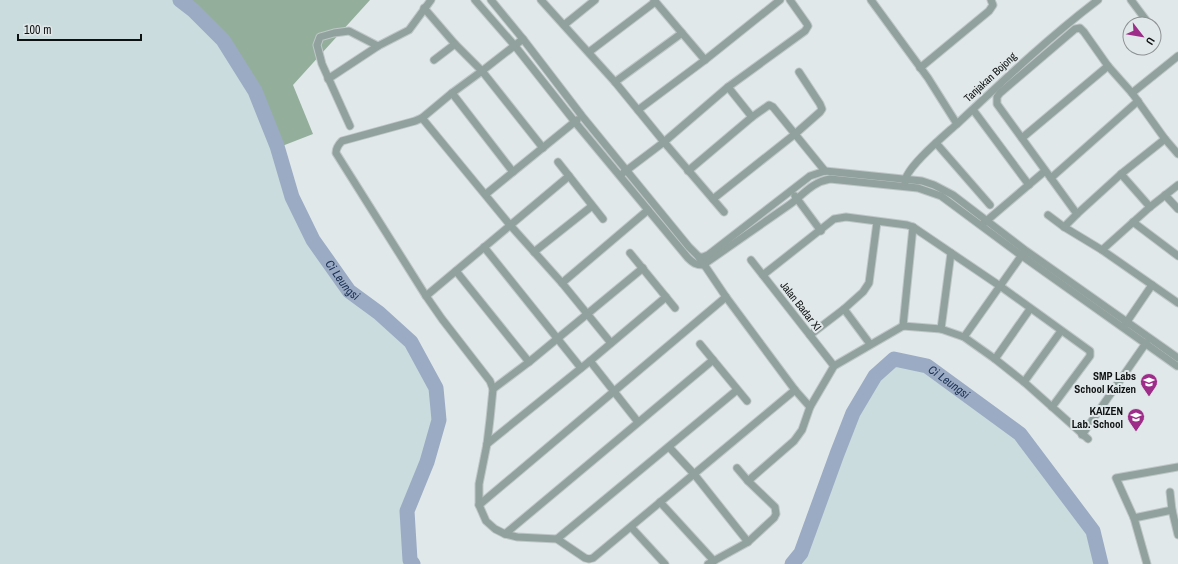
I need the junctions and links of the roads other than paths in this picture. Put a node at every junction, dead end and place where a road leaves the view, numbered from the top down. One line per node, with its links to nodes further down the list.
1 (431, 0): 13 (street)
2 (475, 0): 20 (street)
3 (490, 0): 17 (street)
4 (542, 0): 15 (street)
5 (594, 0): 15 (street)
6 (780, 0): 24 (street)
7 (790, 0): 31 (street)
8 (871, 0): 26 (street)
9 (991, 0): 26 (street)
10 (1098, 0): 41 (street, Tanjakan Bojong)
11 (1131, 0): 14 (street)
12 (654, 1): 16 (street); 21 (street)
13 (424, 8): 18 (street); 19 (street)
14 (1144, 16)
15 (564, 25): 21 (street)
16 (682, 33): 24 (street); 30 (street)
17 (523, 40): 20 (street); 37 (street)
18 (455, 44): 23 (street); 27 (street)
19 (378, 46): 29 (street); 29 (street)
20 (515, 46): 27 (street); 40 (street)
21 (589, 52): 30 (street)
22 (1178, 56): 33 (street)
23 (434, 60)
24 (705, 60): 35 (street)
25 (1108, 66): 33 (street); 44 (street); 44 (street)
26 (920, 68): 41 (street)
27 (482, 71): 32 (street); 48 (street)
28 (798, 72): 43 (street)
29 (328, 78): 42 (street)
30 (616, 82): 35 (street)
31 (728, 87): 38 (street); 46 (street)
32 (452, 93): 39 (street); 55 (street)
33 (1132, 93): 34 (street)
34 (1138, 101): 45 (street); 60 (street)
35 (638, 110): 46 (street)
36 (974, 111): 61 (street)
37 (582, 116): 40 (street); 51 (street)
38 (752, 117): 43 (street); 52 (street)
39 (422, 118): 65 (street); 101 (street)
40 (575, 122): 48 (street); 57 (street)
41 (956, 124): 47 (street, Tanjakan Bojong)
42 (350, 126)
43 (795, 134): 53 (street); 67 (street)
44 (1022, 138): 54 (street)
45 (1164, 139): 49 (street); 56 (street)
46 (664, 142): 51 (street); 52 (street)
47 (936, 143): 59 (street, Tanjakan Bojong); 69 (street)
48 (543, 148): 55 (street)
49 (1178, 154)
50 (558, 162): 58 (street)
51 (627, 170): 57 (street); 92 (street)
52 (688, 171): 67 (street)
53 (825, 171): 59 (street); 64 (street)
54 (1046, 171): 60 (street); 61 (street)
55 (513, 172): 65 (street)
56 (1121, 174): 71 (street); 75 (street)
57 (620, 175): 72 (street)
58 (569, 176): 70 (street); 81 (street)
59 (905, 178): 63 (street); 80 (street)
60 (1051, 178): 75 (street)
61 (1029, 185): 80 (street)
62 (1178, 185): 66 (street)
63 (905, 186): 68 (street); 80 (street)
64 (791, 191): 68 (street); 92 (street)
65 (486, 194): 81 (street)
66 (1165, 195): 71 (street); 73 (street)
67 (713, 199): 74 (street)
68 (797, 199): 84 (street); 94 (street)
69 (990, 205)
70 (592, 206): 77 (street); 87 (street)
71 (1150, 207): 79 (street)
72 (648, 210): 94 (street); 98 (street)
73 (1178, 210)
74 (724, 212)
75 (1077, 214): 82 (street)
76 (1048, 215): 82 (street)
77 (603, 219)
78 (877, 222): 83 (street); 84 (street); 106 (street)
79 (1133, 222): 86 (street); 91 (street)
80 (983, 223): 90 (street)
81 (510, 225): 85 (street); 87 (street)
82 (1064, 226): 86 (street)
83 (913, 227): 89 (street); 110 (street)
84 (821, 231): 97 (street)
85 (484, 247): 96 (street); 115 (street)
86 (1102, 250): 99 (street)
87 (534, 252): 98 (street)
88 (630, 253): 95 (street)
89 (951, 253): 100 (street); 111 (street)
90 (1023, 253): 100 (street); 109 (street)
91 (1178, 256)
92 (699, 257): 94 (street)
93 (751, 260): 97 (street, Jalan Badar XI)
94 (704, 265): 103 (street)
95 (643, 268): 102 (street); 108 (street)
96 (456, 271): 101 (street); 124 (street)
97 (763, 275): 113 (street, Jalan Badar XI)
98 (562, 283): 108 (street)
99 (1152, 285): 104 (street); 109 (street)
100 (1000, 286): 107 (street); 114 (street)
101 (426, 296): 129 (street)
102 (666, 297): 105 (street); 116 (street)
103 (726, 297): 131 (street); 132 (street)
104 (1178, 303)
105 (675, 308)
106 (844, 309): 113 (street); 119 (street)
107 (1030, 309): 112 (street); 121 (street)
108 (587, 314): 115 (street); 116 (street)
109 (1125, 325): 117 (street); 120 (street)
110 (903, 326): 111 (street); 119 (street)
111 (941, 329): 114 (street)
112 (1061, 331): 128 (street); 135 (street)
113 (810, 335): 125 (street, Jalan Badar XI)
114 (964, 337): 121 (street)
115 (557, 338): 124 (street); 127 (street)
116 (611, 343): 123 (street)
117 (1146, 343): 126 (street); 135 (street)
118 (700, 344): 122 (street)
119 (870, 344): 125 (street)
120 (1178, 358)
121 (995, 359): 128 (street)
122 (713, 360): 130 (street); 136 (street)
123 (590, 361): 127 (street); 132 (street)
124 (529, 362): 129 (street)
125 (834, 366): 134 (street)
126 (1178, 367)
127 (581, 368): 137 (street)
128 (1024, 382): 135 (street)
129 (493, 389): 137 (street)
130 (737, 390): 133 (street); 138 (street)
131 (795, 390): 134 (street); 141 (street)
132 (614, 392): 136 (street); 145 (street)
133 (747, 401)
134 (810, 407): 142 (street)
135 (1052, 407)
136 (638, 422): 149 (street)
137 (487, 444): 145 (street)
138 (669, 447): 141 (street); 151 (street)
139 (1178, 467): 147 (street)
140 (737, 468): 142 (street)
141 (694, 474): 144 (street); 152 (street)
142 (748, 481): 152 (street)
143 (1170, 492): 146 (street)
144 (660, 502): 148 (street); 153 (street)
145 (480, 505): 149 (street)
146 (1172, 510): 147 (street); 150 (street)
147 (1134, 518): 155 (street)
148 (631, 527): 151 (street); 154 (street)
149 (505, 534): 151 (street)
150 (1178, 535)
151 (557, 539)
152 (748, 542): 153 (street)
153 (711, 562)
154 (665, 564)
155 (1147, 564)

